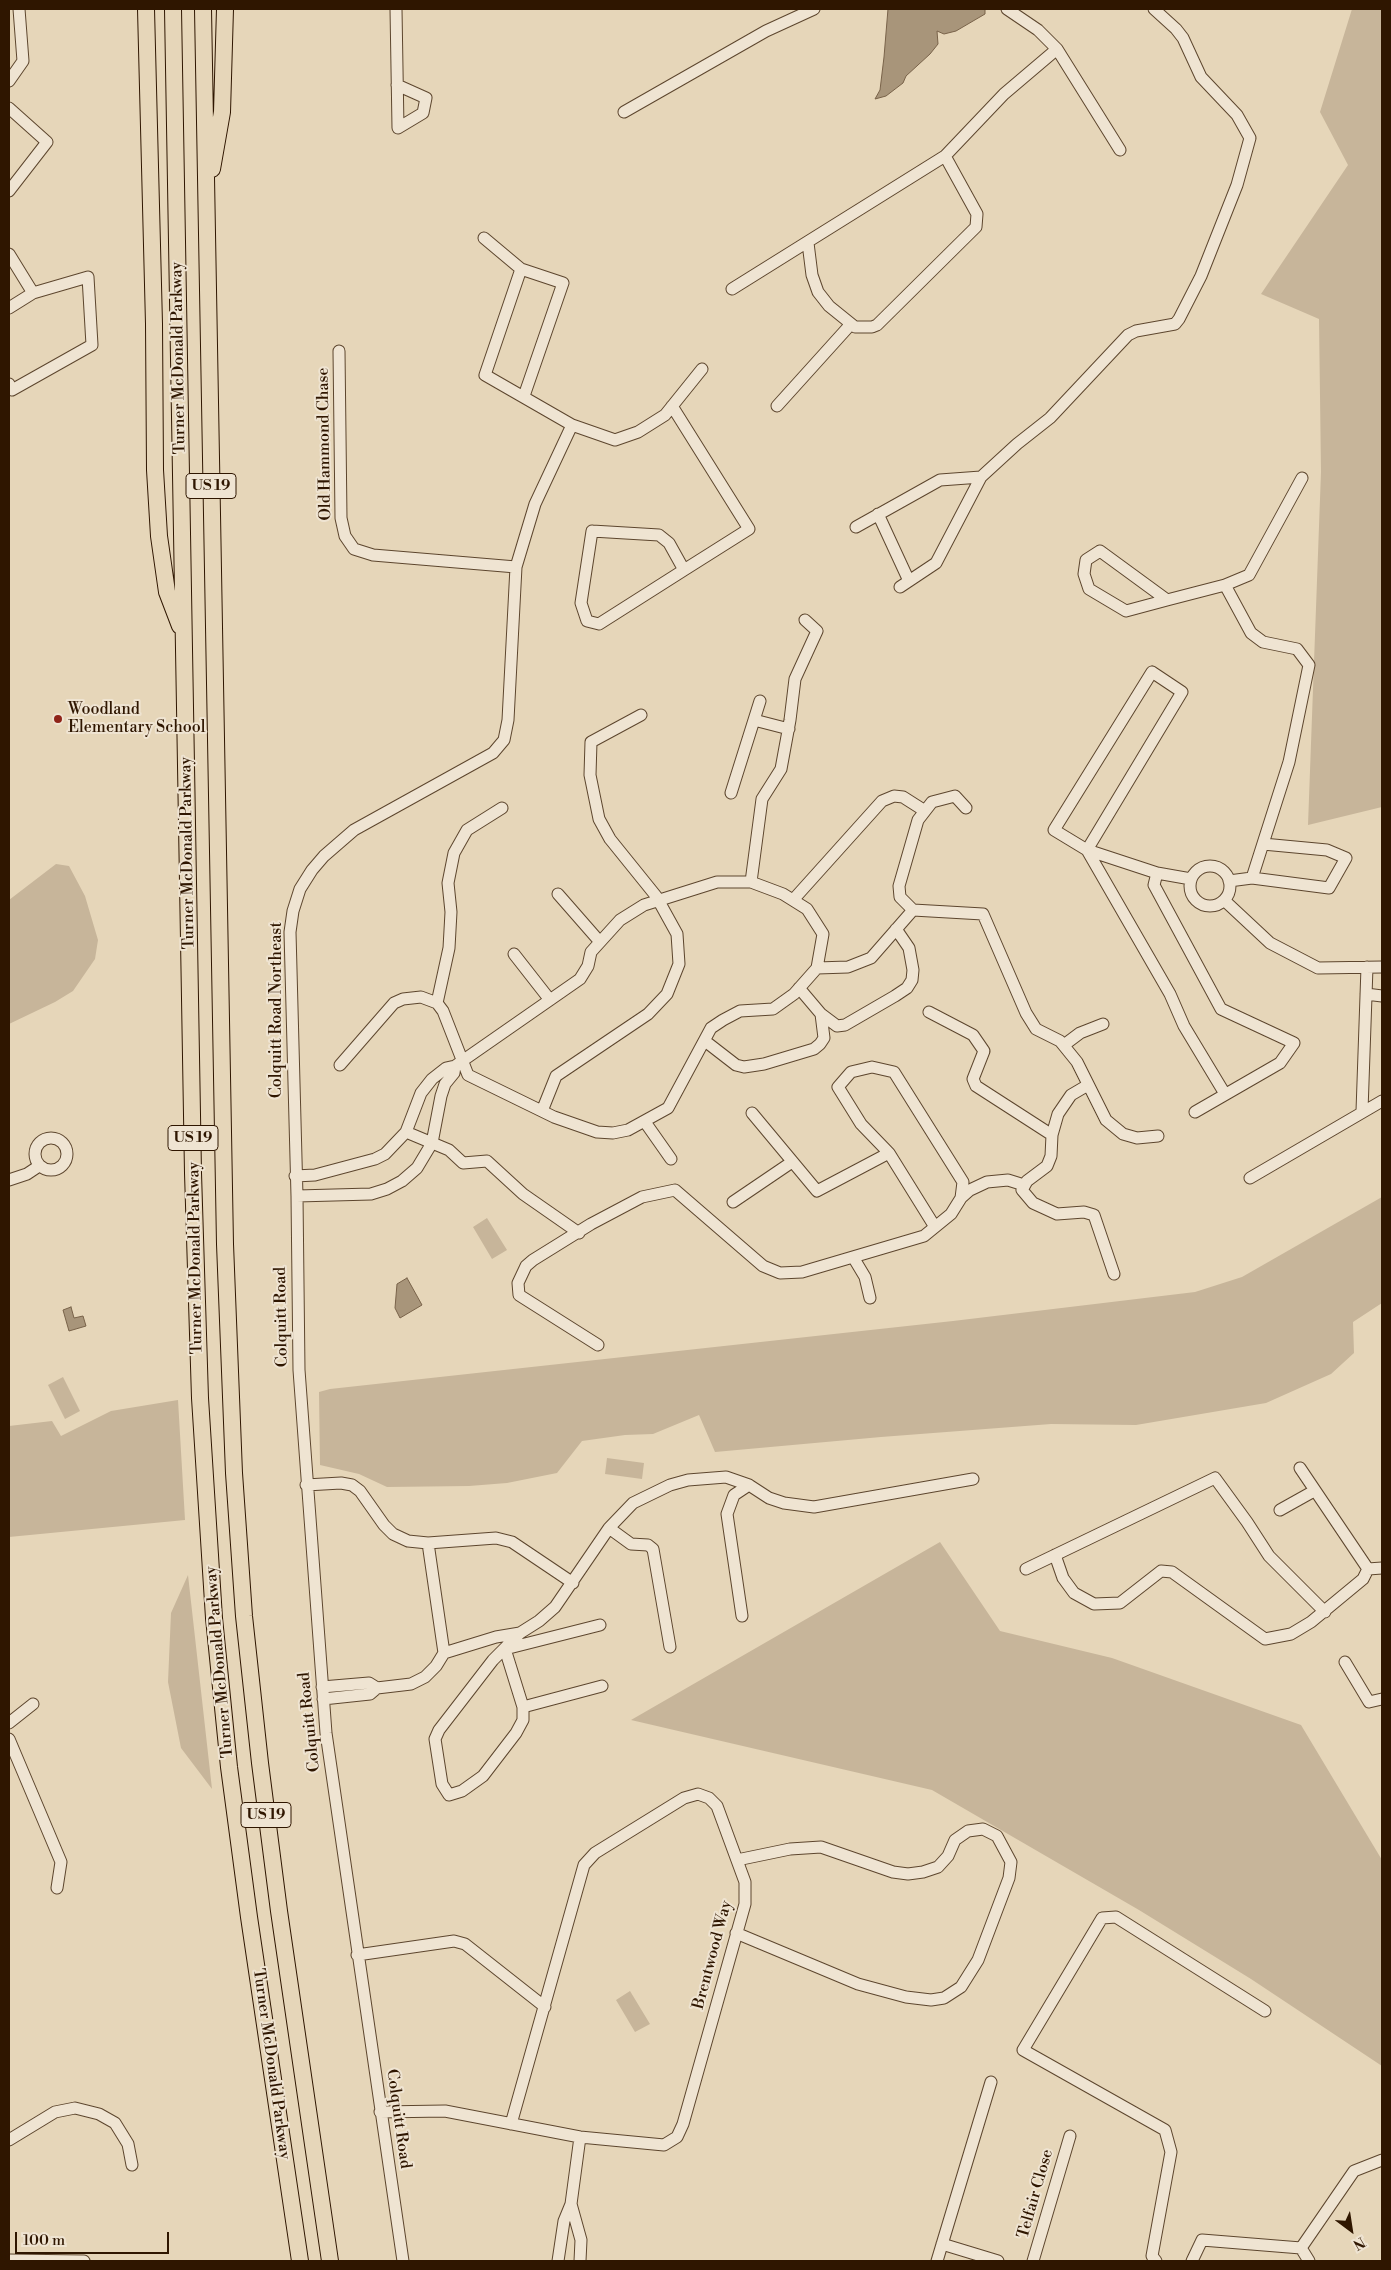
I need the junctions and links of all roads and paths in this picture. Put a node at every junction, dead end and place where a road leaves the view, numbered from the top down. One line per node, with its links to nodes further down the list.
1 (19, 9): 11 (street)
2 (146, 9): 43 (highway)
3 (173, 9): 43 (highway, Turner McDonald Parkway / US 19)
4 (203, 9): 18 (highway, Turner McDonald Parkway / US 19)
5 (225, 9): 18 (highway)
6 (396, 9): 12 (street)
7 (814, 9): 14 (street)
8 (1007, 9): 10 (street)
9 (1154, 9): 34 (street)
10 (1057, 48): 15 (street); 16 (street)
11 (9, 81)
12 (397, 85)
13 (9, 108): 17 (street)
14 (624, 112)
15 (1120, 150)
16 (945, 156): 20 (street); 26 (street)
17 (9, 191)
18 (206, 195): 161 (highway, Turner McDonald Parkway / US 19)
19 (484, 238): 22 (street)
20 (808, 243): 23 (street); 26 (street)
21 (9, 254): 24 (street)
22 (521, 269): 30 (street); 30 (street)
23 (732, 289)
24 (33, 293): 25 (street); 29 (street)
25 (9, 308)
26 (851, 324): 32 (street)
27 (339, 351): 38 (street, Old Hammond Chase)
28 (702, 369): 31 (street)
29 (9, 384)
30 (524, 396): 33 (street)
31 (672, 406): 33 (street); 39 (street)
32 (777, 406)
33 (572, 425): 38 (street, Colquitt Road Northeast)
34 (981, 477): 36 (street); 36 (street)
35 (1302, 478): 40 (street)
36 (878, 514): 37 (street)
37 (856, 527)
38 (516, 567): 98 (street, Colquitt Road Northeast)
39 (684, 570): 39 (street)
40 (1225, 585): 41 (street); 52 (street)
41 (1168, 600): 41 (street)
42 (805, 620): 47 (street)
43 (184, 636): 160 (highway, Turner McDonald Parkway / US 19)
44 (760, 701): 46 (street)
45 (641, 715): 61 (street)
46 (754, 720): 47 (street); 48 (street)
47 (789, 729): 58 (street)
48 (731, 793)
49 (502, 808): 74 (street)
50 (966, 808): 51 (street)
51 (925, 811): 60 (street); 63 (street)
52 (1263, 844): 55 (street); 55 (street)
53 (1087, 850): 53 (street); 54 (street); 83 (street)
54 (1157, 873): 56 (street); 83 (street)
55 (1252, 878): 57 (street)
56 (1191, 879): 57 (street); 62 (street)
57 (1230, 881): 62 (street)
58 (750, 882): 60 (street); 61 (street)
59 (558, 894): 65 (street)
60 (793, 900): 69 (street)
61 (658, 901): 65 (street); 85 (street)
62 (1224, 901): 67 (street)
63 (913, 910): 64 (street); 79 (street)
64 (896, 929): 69 (street); 76 (street)
65 (600, 942): 73 (street)
66 (514, 954): 73 (street)
67 (1367, 967): 68 (street); 71 (street)
68 (1382, 967)
69 (817, 968): 70 (street)
70 (799, 988): 76 (street); 78 (street)
71 (1366, 994): 72 (street); 86 (street)
72 (1382, 996)
73 (550, 1000): 80 (street)
74 (437, 1003): 80 (street); 81 (street)
75 (929, 1012): 91 (street)
76 (821, 1014): 78 (street)
77 (1102, 1024): 79 (street)
78 (705, 1040): 89 (street)
79 (1064, 1045): 82 (street)
80 (458, 1063): 85 (street); 90 (street); 93 (street)
81 (340, 1065)
82 (1088, 1086): 91 (street); 92 (street)
83 (1225, 1094): 87 (street)
84 (1382, 1101): 86 (street)
85 (542, 1111): 89 (street)
86 (1362, 1111): 99 (street)
87 (1195, 1112)
88 (752, 1113): 96 (street)
89 (645, 1122): 95 (street)
90 (406, 1132): 93 (street); 98 (street)
91 (1052, 1135): 101 (street)
92 (1158, 1136)
93 (432, 1143): 102 (street); 106 (street)
94 (889, 1153): 96 (street); 103 (street); 105 (street)
95 (671, 1159)
96 (792, 1162): 104 (street)
97 (39, 1166): 100 (street)
98 (295, 1176): 102 (street, Colquitt Road)
99 (1250, 1178)
100 (9, 1180)
101 (1024, 1185): 103 (street); 108 (street)
102 (298, 1196): 113 (street, Colquitt Road)
103 (962, 1198): 105 (street)
104 (732, 1202)
105 (935, 1227): 107 (street)
106 (579, 1233): 107 (street); 110 (street)
107 (853, 1257): 109 (street)
108 (1114, 1274)
109 (870, 1298)
110 (598, 1345)
111 (1300, 1468): 115 (street)
112 (973, 1479): 114 (street)
113 (306, 1485): 118 (street); 133 (street, Colquitt Road)
114 (749, 1485): 117 (street); 125 (street)
115 (1314, 1491): 116 (street); 122 (street)
116 (1280, 1510)
117 (609, 1528): 123 (street); 128 (street)
118 (428, 1543): 123 (street); 130 (street)
119 (1054, 1555): 120 (street); 124 (street); 124 (street)
120 (1026, 1568)
121 (1382, 1568): 122 (street)
122 (1368, 1569): 124 (street)
123 (573, 1583): 127 (street)
124 (1325, 1612)
125 (742, 1616)
126 (600, 1625): 129 (street)
127 (520, 1633): 129 (street); 130 (street)
128 (670, 1647)
129 (505, 1649): 138 (street); 138 (street)
130 (444, 1653): 134 (street)
131 (1345, 1662): 136 (street)
132 (602, 1686): 138 (street)
133 (322, 1687): 134 (street); 135 (street, Colquitt Road)
134 (377, 1688): 135 (street)
135 (323, 1699): 144 (street, Colquitt Road)
136 (1382, 1699)
137 (32, 1704): 139 (street)
138 (523, 1706)
139 (9, 1723)
140 (9, 1738): 142 (street)
141 (737, 1860): 143 (street, Brentwood Way); 143 (street); 145 (street, Brentwood Way)
142 (57, 1888)
143 (736, 1933): 151 (street, Brentwood Way)
144 (357, 1955): 145 (street); 148 (street, Colquitt Road)
145 (545, 2007): 149 (street, Brentwood Way)
146 (1265, 2011): 168 (street)
147 (991, 2082): 156 (street)
148 (380, 2112): 149 (street, Brentwood Way); 162 (street, Colquitt Road)
149 (511, 2124): 151 (street, Brentwood Way)
150 (1070, 2136): 167 (street, Telfair Close)
151 (580, 2137): 155 (street)
152 (9, 2140): 154 (street)
153 (1382, 2160): 157 (street)
154 (132, 2165)
155 (571, 2204): 163 (street); 164 (street)
156 (942, 2244): 165 (street); 166 (street)
157 (1301, 2248): 169 (street); 170 (street)
158 (9, 2260): 159 (street)
159 (84, 2261)
160 (300, 2261)
161 (330, 2261)
162 (403, 2261)
163 (558, 2261)
164 (580, 2261)
165 (937, 2261)
166 (998, 2261)
167 (1033, 2261)
168 (1156, 2261)
169 (1192, 2261)
170 (1308, 2261)

